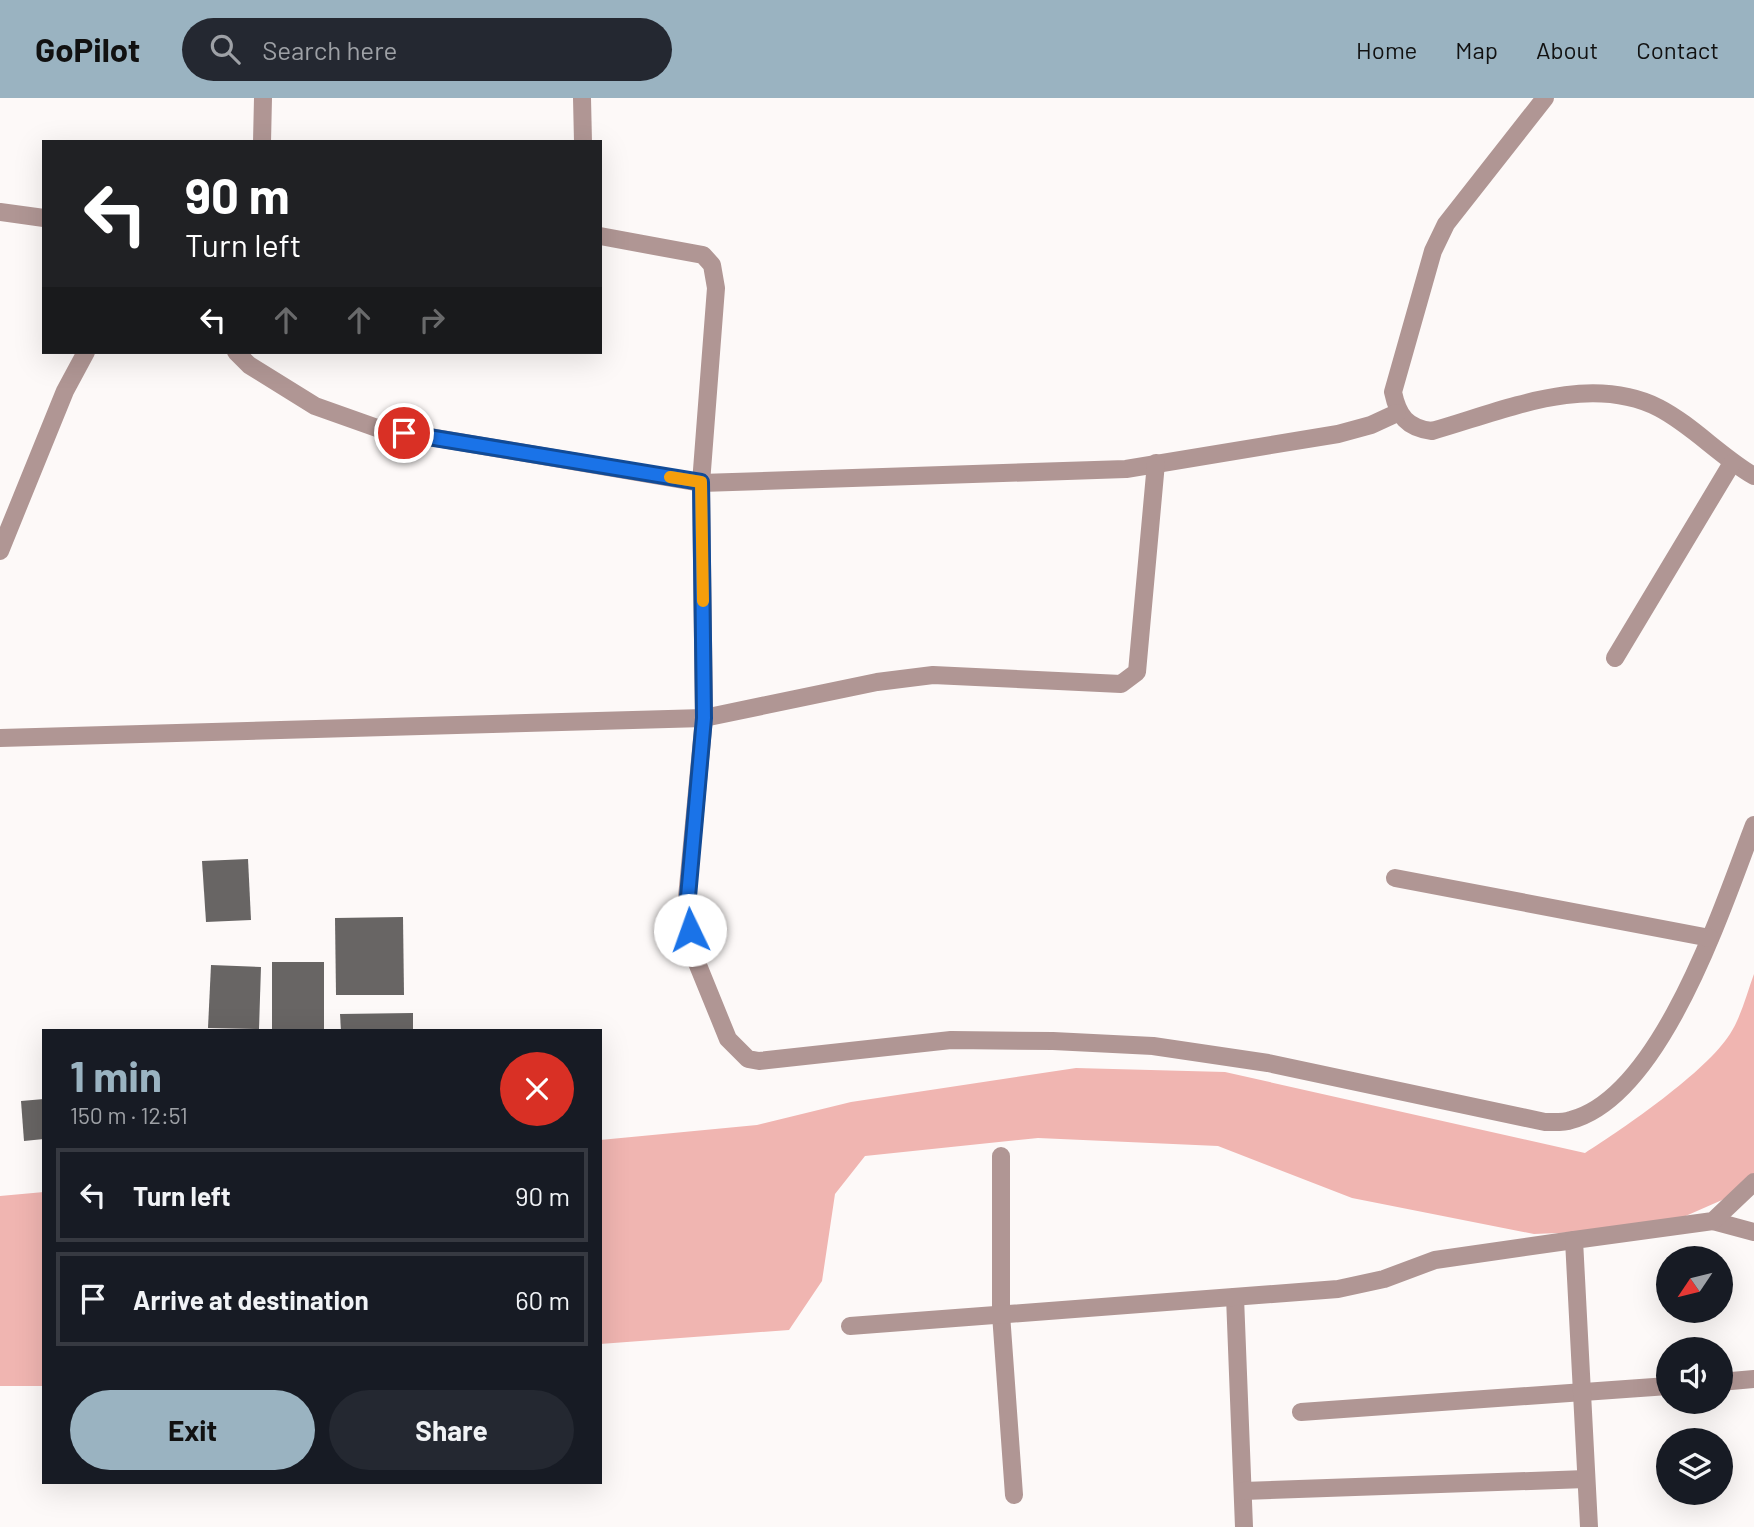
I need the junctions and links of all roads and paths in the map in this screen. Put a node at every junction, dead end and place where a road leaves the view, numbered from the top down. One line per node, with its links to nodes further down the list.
1 (263, 98): 4 (street)
2 (582, 98): 5 (street)
3 (1545, 98): 11 (street)
4 (262, 140)
5 (583, 140)
6 (0, 212): 7 (street)
7 (42, 218)
8 (602, 236): 15 (street)
9 (85, 354): 16 (street)
10 (238, 354): 15 (street)
11 (1397, 413): 12 (street); 13 (street)
12 (1156, 463): 15 (street); 18 (street)
13 (1732, 463): 14 (street); 17 (street)
14 (1754, 476)
15 (701, 482): 18 (street)
16 (0, 551)
17 (1615, 659)
18 (704, 718): 19 (street); 22 (street)
19 (0, 738)
20 (1754, 825): 22 (street)
21 (1395, 878): 22 (street)
22 (1710, 938)
23 (1001, 1156): 29 (street)
24 (1754, 1182): 25 (street)
25 (1713, 1221): 26 (street); 27 (street)
26 (1754, 1232)
27 (1574, 1240): 28 (street); 34 (street)
28 (1236, 1297): 29 (street); 37 (street)
29 (1001, 1314): 30 (street); 38 (street)
30 (850, 1326)
31 (1754, 1379): 32 (street)
32 (1733, 1381)
33 (1656, 1387): 34 (street)
34 (1582, 1393): 35 (street); 36 (street)
35 (1301, 1412)
36 (1586, 1479): 37 (street); 40 (street)
37 (1243, 1491): 39 (street)
38 (1014, 1495)
39 (1244, 1527)
40 (1589, 1527)

